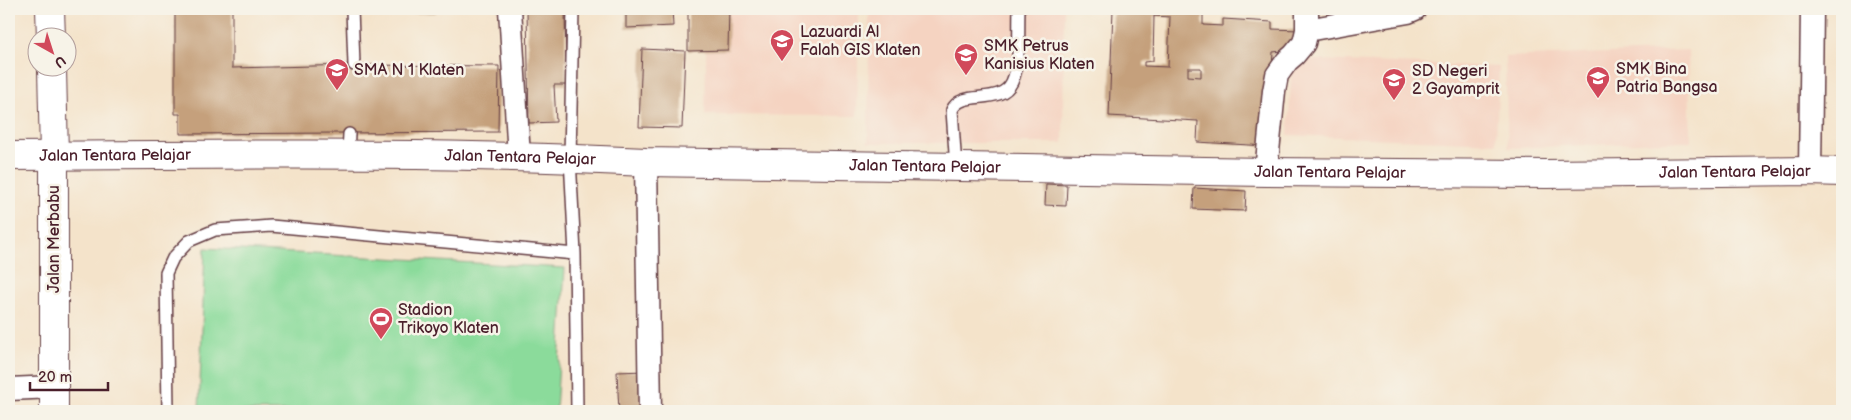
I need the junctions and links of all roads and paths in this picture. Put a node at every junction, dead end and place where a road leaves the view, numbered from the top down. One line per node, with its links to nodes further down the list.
1 (50, 9): 9 (main road)
2 (352, 9): 10 (lane)
3 (510, 9): 14 (street)
4 (573, 9): 15 (lane)
5 (1019, 9): 17 (lane)
6 (1415, 9): 8 (street)
7 (1812, 9): 18 (street)
8 (1307, 19): 19 (street)
9 (51, 28)
10 (354, 65)
11 (52, 78): 12 (main road, Jalan Merbabu)
12 (54, 155): 13 (main road, Jalan Tentara Pelajar); 14 (main road, Jalan Tentara Pelajar); 23 (main road, Jalan Merbabu)
13 (9, 156)
14 (520, 157): 15 (main road, Jalan Tentara Pelajar)
15 (570, 158): 16 (main road, Jalan Tentara Pelajar); 21 (lane)
16 (646, 162): 17 (main road, Jalan Tentara Pelajar); 26 (street)
17 (956, 167): 19 (main road, Jalan Tentara Pelajar)
18 (1810, 171): 19 (main road, Jalan Tentara Pelajar); 20 (main road, Jalan Tentara Pelajar)
19 (1266, 172)
20 (1842, 172)
21 (576, 254): 24 (lane); 25 (lane)
22 (9, 389): 23 (street)
23 (54, 399)
24 (168, 411)
25 (577, 411)
26 (650, 411)

